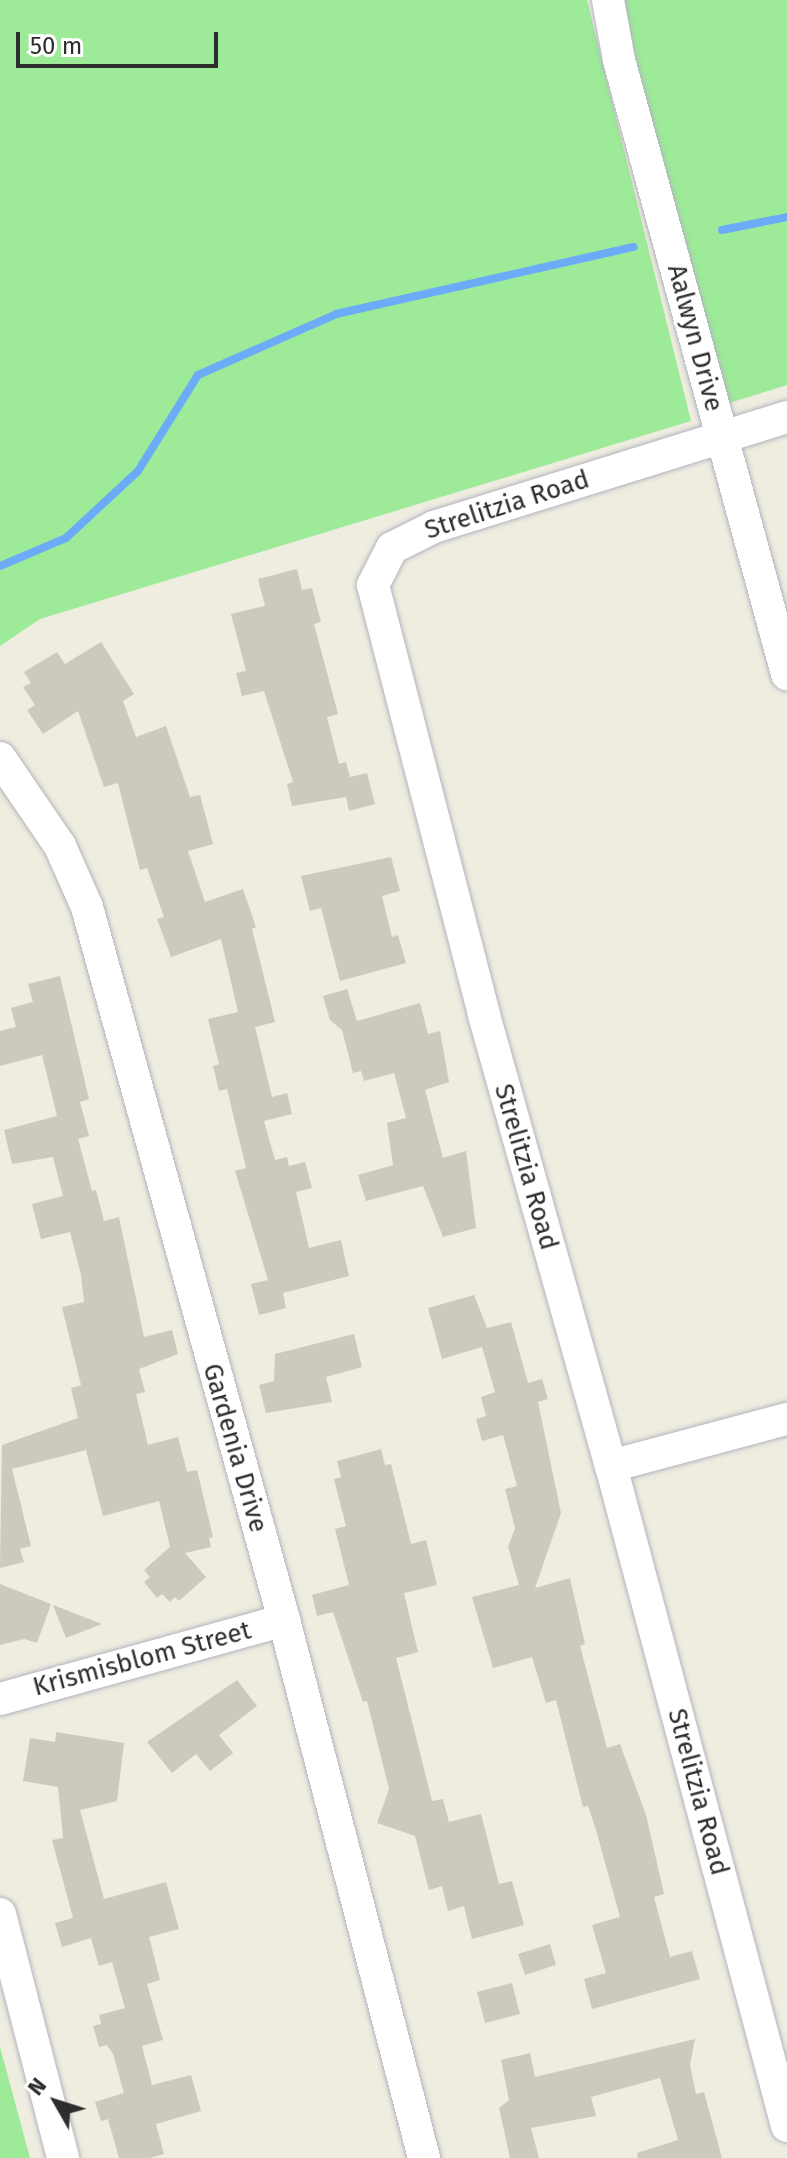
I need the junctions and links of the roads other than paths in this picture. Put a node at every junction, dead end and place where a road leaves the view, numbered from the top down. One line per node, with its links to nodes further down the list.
1 (608, 0): 3 (street, Aalwyn Drive)
2 (787, 417): 3 (street, Strelitzia Road)
3 (722, 436): 4 (street, Aalwyn Drive); 7 (street, Strelitzia Road)
4 (787, 674)
5 (0, 758): 8 (street, Gardenia Drive)
6 (787, 1419): 7 (street)
7 (611, 1466): 11 (street, Strelitzia Road)
8 (284, 1620): 9 (street, Krismisblom Street); 13 (street, Gardenia Drive)
9 (0, 1699)
10 (0, 1914): 12 (street)
11 (787, 2126)
12 (63, 2158)
13 (424, 2158)

